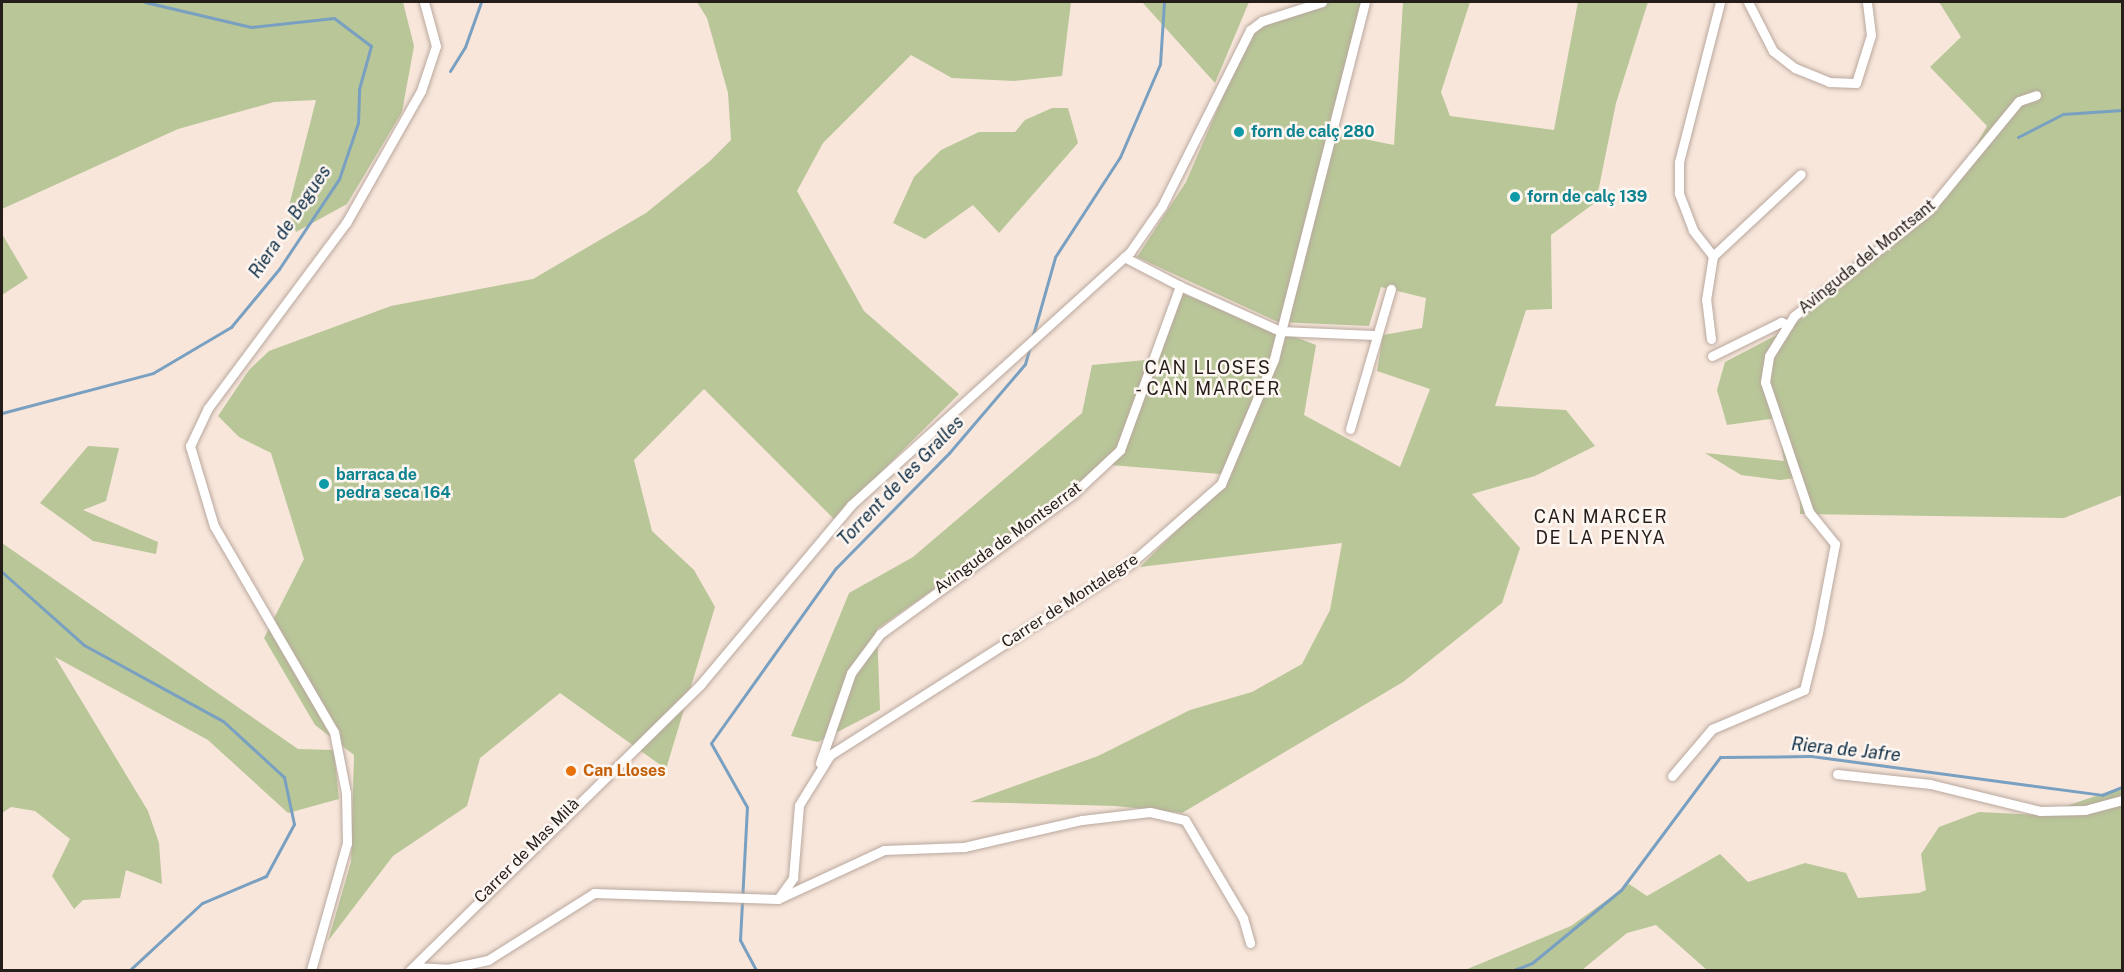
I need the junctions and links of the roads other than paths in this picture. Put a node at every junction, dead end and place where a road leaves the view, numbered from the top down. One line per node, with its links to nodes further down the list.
1 (424, 2): 26 (street)
2 (1322, 2): 10 (street, Carrer de Mas Milà)
3 (1365, 2): 14 (street, Carrer de Montalegre)
4 (1720, 2): 9 (street)
5 (1748, 2): 6 (street)
6 (1867, 2)
7 (2036, 95): 13 (street, Avinguda del Montsant)
8 (1802, 174): 9 (street)
9 (1713, 256): 16 (street)
10 (1124, 257): 11 (street); 25 (street, Carrer de Mas Milà)
11 (1180, 286): 14 (street); 19 (street, Avinguda de Montserrat)
12 (1391, 290): 15 (street)
13 (1788, 325): 17 (street); 21 (street, Avinguda del Montsant)
14 (1280, 331): 15 (street); 19 (street, Carrer de Montalegre)
15 (1374, 334): 18 (street)
16 (1711, 339)
17 (1712, 356)
18 (1350, 429)
19 (818, 768): 23 (street, Carrer de Montalegre)
20 (1837, 774): 22 (street)
21 (1672, 776)
22 (2122, 800)
23 (778, 899): 24 (street); 25 (street)
24 (1250, 943)
25 (412, 969)
26 (311, 970)

